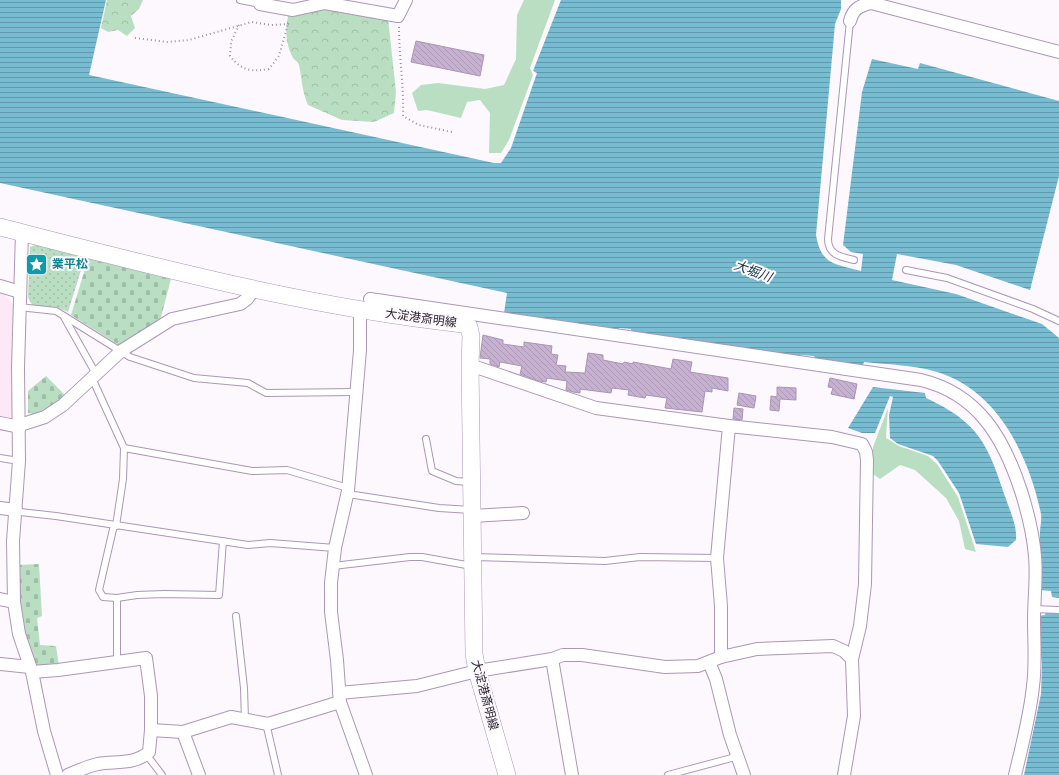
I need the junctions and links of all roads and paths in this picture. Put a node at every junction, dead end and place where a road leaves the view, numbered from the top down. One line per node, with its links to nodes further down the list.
1 (240, 0): 3 (lane)
2 (406, 0): 5 (street)
3 (261, 2): 4 (street)
4 (293, 10): 5 (street); 7 (path)
5 (398, 16): 11 (path)
6 (850, 21): 10 (street); 14 (lane)
7 (288, 24): 8 (path); 8 (path)
8 (239, 25): 9 (path)
9 (135, 38)
10 (1059, 52)
11 (452, 132)
12 (0, 227): 13 (main road, 大淀港斎明線)
13 (22, 233): 17 (main road, 大淀港斎明線); 18 (street)
14 (854, 260)
15 (906, 270): 22 (lane)
16 (0, 286): 18 (street)
17 (255, 288): 19 (main road, 大淀港斎明線); 23 (street)
18 (20, 292): 20 (street)
19 (365, 304): 24 (main road, 大淀港斎明線); 26 (street); 49 (street)
20 (20, 307): 21 (lane); 28 (street)
21 (64, 315): 23 (lane); 25 (lane)
22 (1059, 321)
23 (121, 351): 25 (street); 26 (lane)
24 (470, 365): 29 (street); 34 (main road, 大淀港斎明線)
25 (94, 376): 28 (street); 31 (lane)
26 (356, 392): 35 (street)
27 (0, 423): 28 (street)
28 (20, 426): 33 (street)
29 (729, 426): 43 (street); 54 (street)
30 (426, 439): 34 (lane)
31 (124, 448): 35 (lane); 40 (lane)
32 (0, 458): 33 (lane)
33 (19, 460): 37 (street)
34 (472, 482): 38 (main road, 大淀港斎明線)
35 (348, 491): 38 (lane); 42 (street)
36 (0, 508): 37 (street)
37 (16, 510): 40 (lane); 48 (street)
38 (473, 513): 39 (street); 44 (main road, 大淀港斎明線)
39 (523, 514)
40 (115, 525): 41 (lane); 46 (lane)
41 (224, 542): 42 (lane); 46 (lane)
42 (335, 548): 45 (street)
43 (717, 558): 44 (lane); 52 (street)
44 (473, 561): 45 (lane); 59 (main road, 大淀港斎明線)
45 (332, 566): 60 (street)
46 (117, 598): 55 (lane)
47 (0, 599): 48 (street)
48 (14, 602): 58 (street)
49 (1034, 609): 50 (lane); 78 (street)
50 (1059, 610)
51 (236, 616): 61 (lane)
52 (721, 657): 54 (street); 56 (street)
53 (552, 659): 56 (street); 59 (street); 74 (street)
54 (852, 659): 77 (street)
55 (117, 661): 58 (street); 63 (street)
56 (709, 662): 66 (street)
57 (0, 664): 58 (street)
58 (31, 670): 67 (street)
59 (477, 671): 60 (street); 73 (main road, 大淀港斎明線)
60 (339, 697): 62 (street); 72 (street)
61 (245, 720): 62 (street); 64 (street)
62 (266, 723): 71 (lane)
63 (151, 730): 64 (street); 65 (street)
64 (183, 732): 70 (street)
65 (146, 754): 68 (street); 69 (lane)
66 (739, 756): 75 (lane); 76 (street)
67 (57, 775)
68 (68, 775)
69 (162, 775)
70 (199, 775)
71 (278, 775)
72 (366, 775)
73 (507, 775)
74 (572, 775)
75 (668, 775)
76 (744, 775)
77 (844, 775)
78 (1015, 775)

